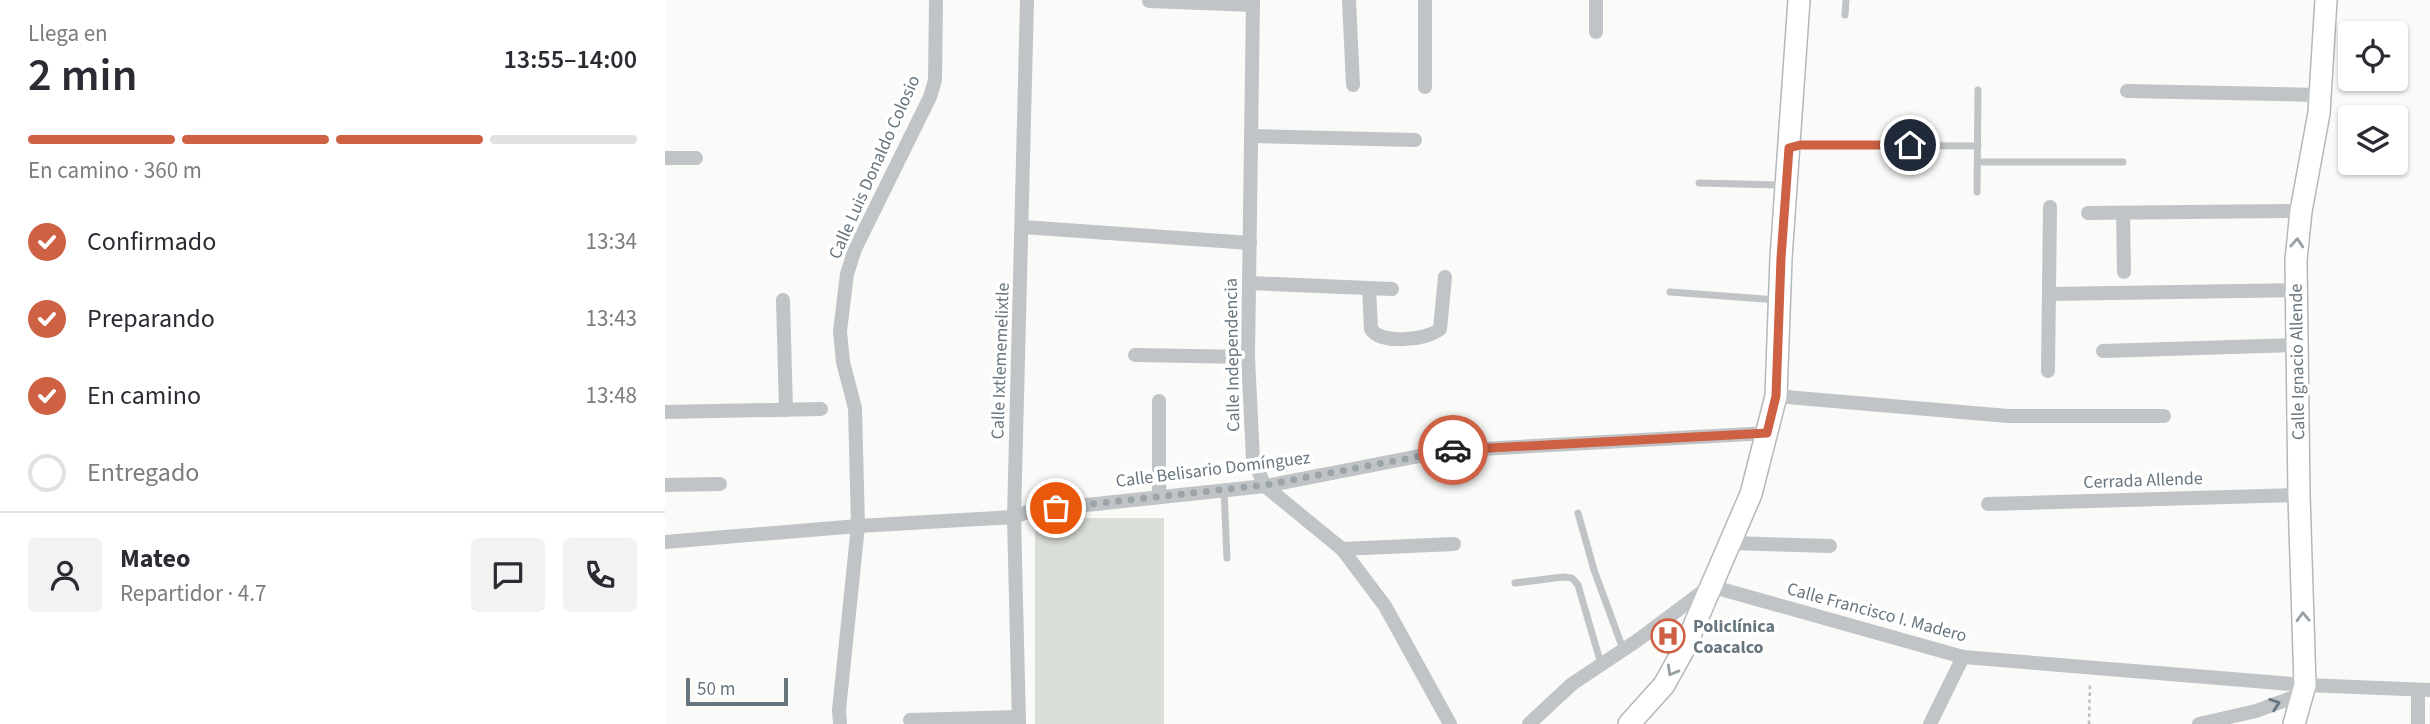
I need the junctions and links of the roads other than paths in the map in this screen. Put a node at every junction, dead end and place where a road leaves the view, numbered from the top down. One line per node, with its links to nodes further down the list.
1 (936, 0): 66 (street, Calle Luis Donaldo Colosio)
2 (1027, 0): 33 (street, Calle Ixtlememelixtle)
3 (1349, 0): 13 (street)
4 (1425, 0): 14 (street)
5 (1596, 0): 12 (street)
6 (1799, 0): 21 (street)
7 (1846, 0): 11 (lane)
8 (2326, 0): 17 (street, Calle Ignacio Allende)
9 (1149, 1): 10 (street)
10 (1253, 2): 18 (street, Calle Independencia)
11 (1845, 15)
12 (1596, 32)
13 (1353, 85)
14 (1425, 87)
15 (1978, 89): 20 (lane)
16 (2127, 91): 17 (street)
17 (2320, 95): 30 (street, Calle Ignacio Allende)
18 (1251, 136): 19 (street); 34 (street, Calle Independencia)
19 (1415, 140)
20 (1978, 146): 21 (lane); 24 (lane)
21 (1789, 148): 27 (street)
22 (665, 158): 23 (street)
23 (696, 158)
24 (1977, 162): 25 (lane); 28 (lane)
25 (2123, 162)
26 (1699, 183): 27 (lane)
27 (1786, 186): 44 (street)
28 (1977, 192)
29 (2050, 207): 42 (street)
30 (2301, 211): 32 (street); 40 (street, Calle Ignacio Allende, one-way to 30)
31 (2088, 213): 32 (street)
32 (2123, 213): 35 (street)
33 (1023, 227): 34 (street); 65 (street, Calle Ixtlememelixtle)
34 (1250, 243): 37 (street, Calle Independencia)
35 (2124, 272)
36 (1445, 277): 38 (street)
37 (1249, 284): 38 (street); 48 (street, Calle Independencia)
38 (1369, 288): 39 (street)
39 (1392, 289)
40 (2297, 290): 42 (street); 45 (street, Calle Ignacio Allende)
41 (1670, 292): 44 (lane)
42 (2049, 294): 49 (street)
43 (783, 300): 53 (street)
44 (1780, 300): 50 (street)
45 (2298, 345): 46 (street); 61 (street, Calle Ignacio Allende)
46 (2103, 351)
47 (1135, 355): 48 (street)
48 (1248, 357): 59 (street, Calle Independencia)
49 (2048, 371)
50 (1776, 396): 55 (street); 56 (street)
51 (1159, 401): 62 (street)
52 (821, 409): 53 (street)
53 (786, 410): 54 (street)
54 (665, 412)
55 (2164, 416)
56 (1767, 433): 59 (street, Calle Belisario Domínguez); 68 (street)
57 (720, 484): 58 (street)
58 (665, 485)
59 (1265, 485): 60 (street, Calle Belisario Domínguez); 71 (street, Calle Independencia)
60 (1224, 490): 62 (street, Calle Belisario Domínguez); 72 (lane)
61 (2299, 495): 63 (street, Cerrada Allende); 78 (street, Calle Ignacio Allende, one-way to 61)
62 (1159, 497): 65 (street, Calle Belisario Domínguez)
63 (1988, 504)
64 (1578, 513): 75 (lane)
65 (1014, 517): 66 (street, Calle Belisario Domínguez); 82 (street, Calle Ixtlememelixtle)
66 (858, 526): 67 (street, Calle Belisario Domínguez); 83 (street, Calle Luis Donaldo Colosio)
67 (665, 542)
68 (1730, 543): 70 (street); 74 (street)
69 (1454, 544): 71 (street)
70 (1830, 546)
71 (1342, 549): 84 (street, Calle Independencia)
72 (1227, 558)
73 (1515, 583): 77 (lane)
74 (1710, 586): 75 (street); 76 (street, Calle Francisco I. Madero); 80 (street, one-way to 80)
75 (1623, 649): 77 (street)
76 (1963, 657): 78 (street, Calle Francisco I. Madero); 88 (street)
77 (1601, 664): 85 (street)
78 (2304, 690): 79 (street, Calle Francisco I. Madero); 89 (street, one-way to 78); 90 (street, Calle Ignacio Allende)
79 (2424, 690): 91 (street)
80 (1653, 698): 86 (street); 87 (lane)
81 (910, 720): 82 (street)
82 (1019, 720)
83 (840, 724)
84 (1450, 724)
85 (1529, 724)
86 (1629, 724)
87 (1638, 724)
88 (1930, 724)
89 (2199, 724)
90 (2294, 724)
91 (2419, 724)

